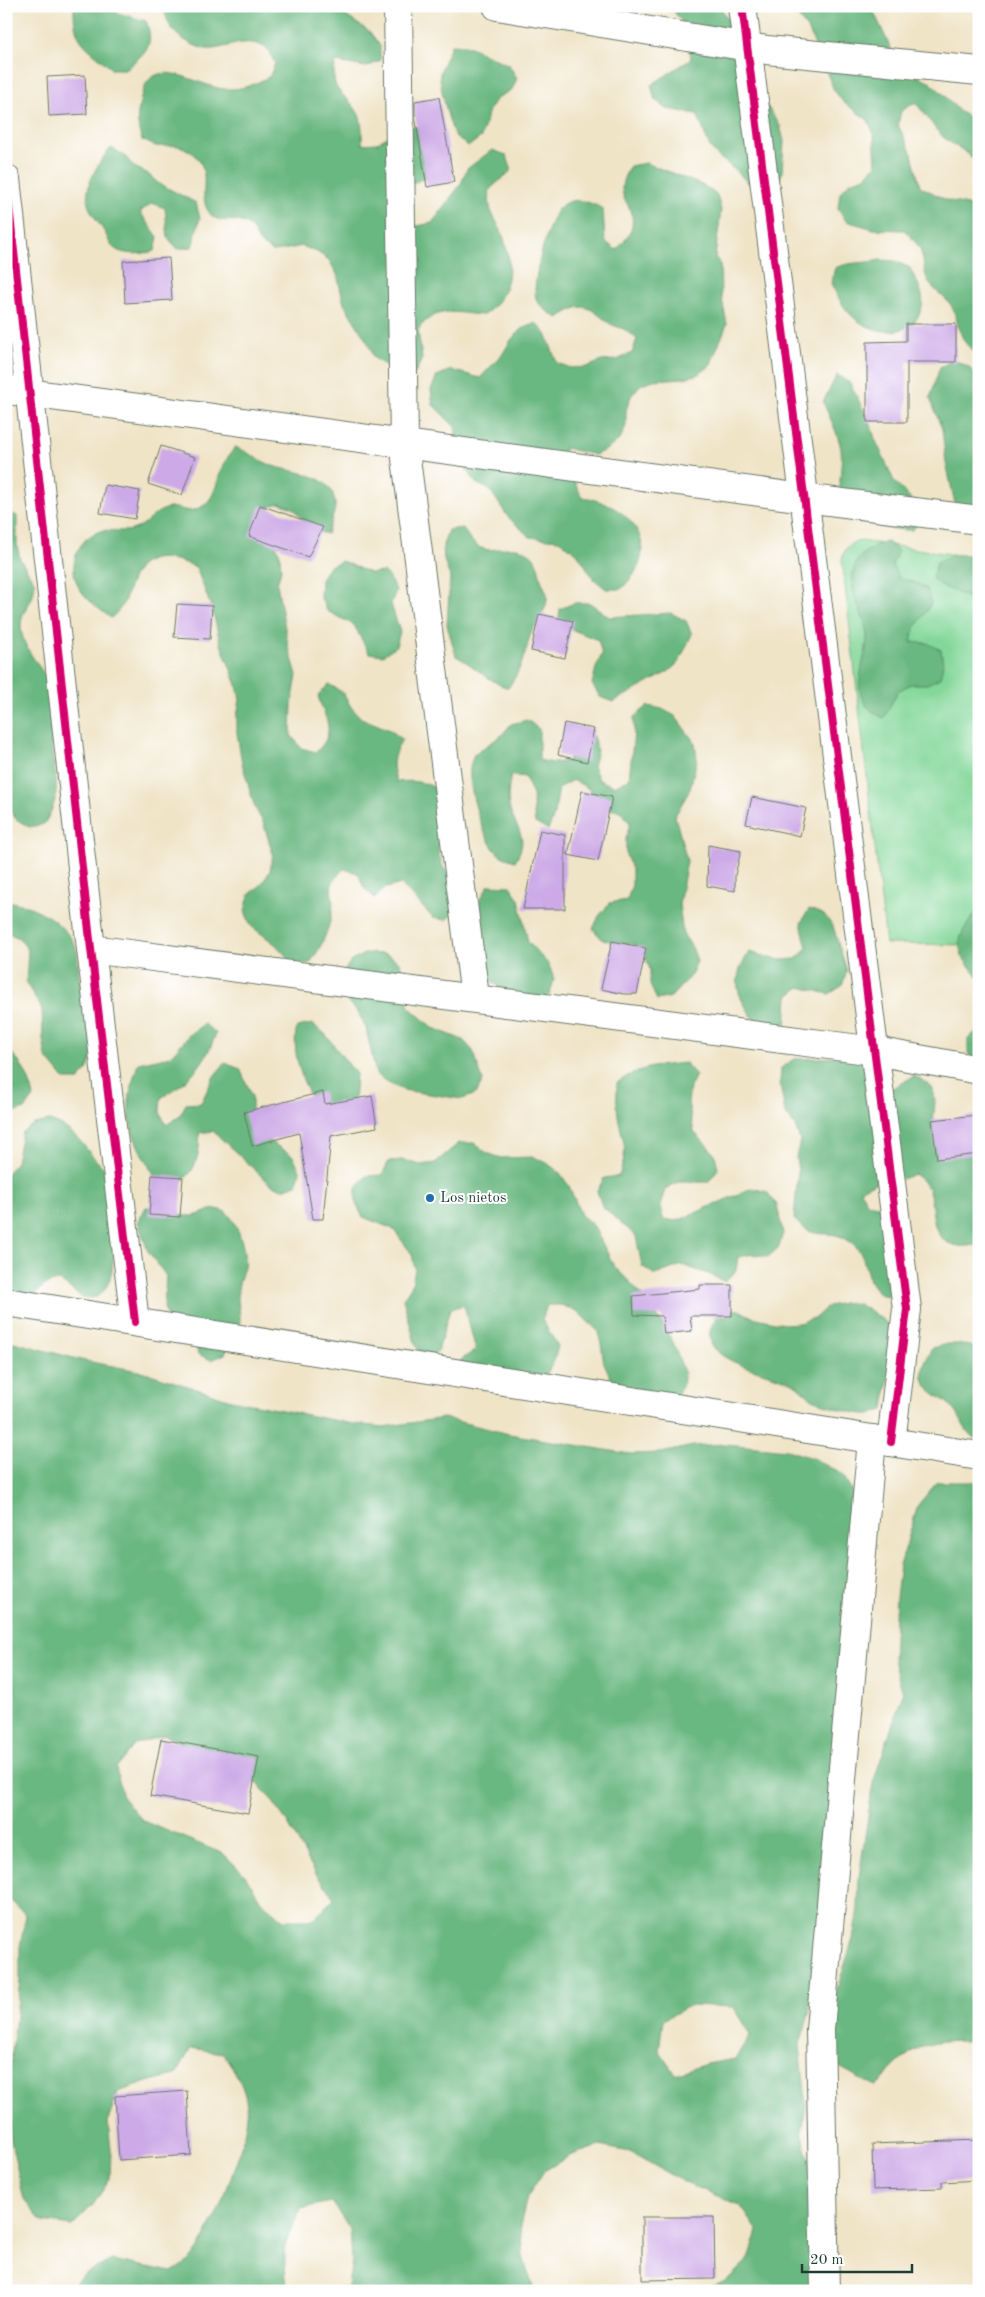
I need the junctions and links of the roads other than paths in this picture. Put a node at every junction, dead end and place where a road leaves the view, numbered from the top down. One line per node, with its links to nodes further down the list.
1 (398, 6): 8 (street)
2 (497, 6): 4 (street)
3 (742, 6): 4 (street)
4 (747, 47): 5 (street); 9 (street)
5 (979, 71)
6 (6, 179): 7 (street)
7 (18, 392): 8 (street); 11 (street)
8 (404, 443): 9 (street); 12 (street)
9 (804, 498): 10 (street); 13 (street)
10 (979, 520)
11 (91, 949): 12 (street); 16 (street)
12 (474, 997): 13 (street)
13 (875, 1051): 14 (street); 17 (street)
14 (979, 1070)
15 (6, 1302): 16 (street)
16 (135, 1322): 17 (street)
17 (882, 1441): 18 (street); 19 (street)
18 (979, 1456)
19 (825, 2291)

